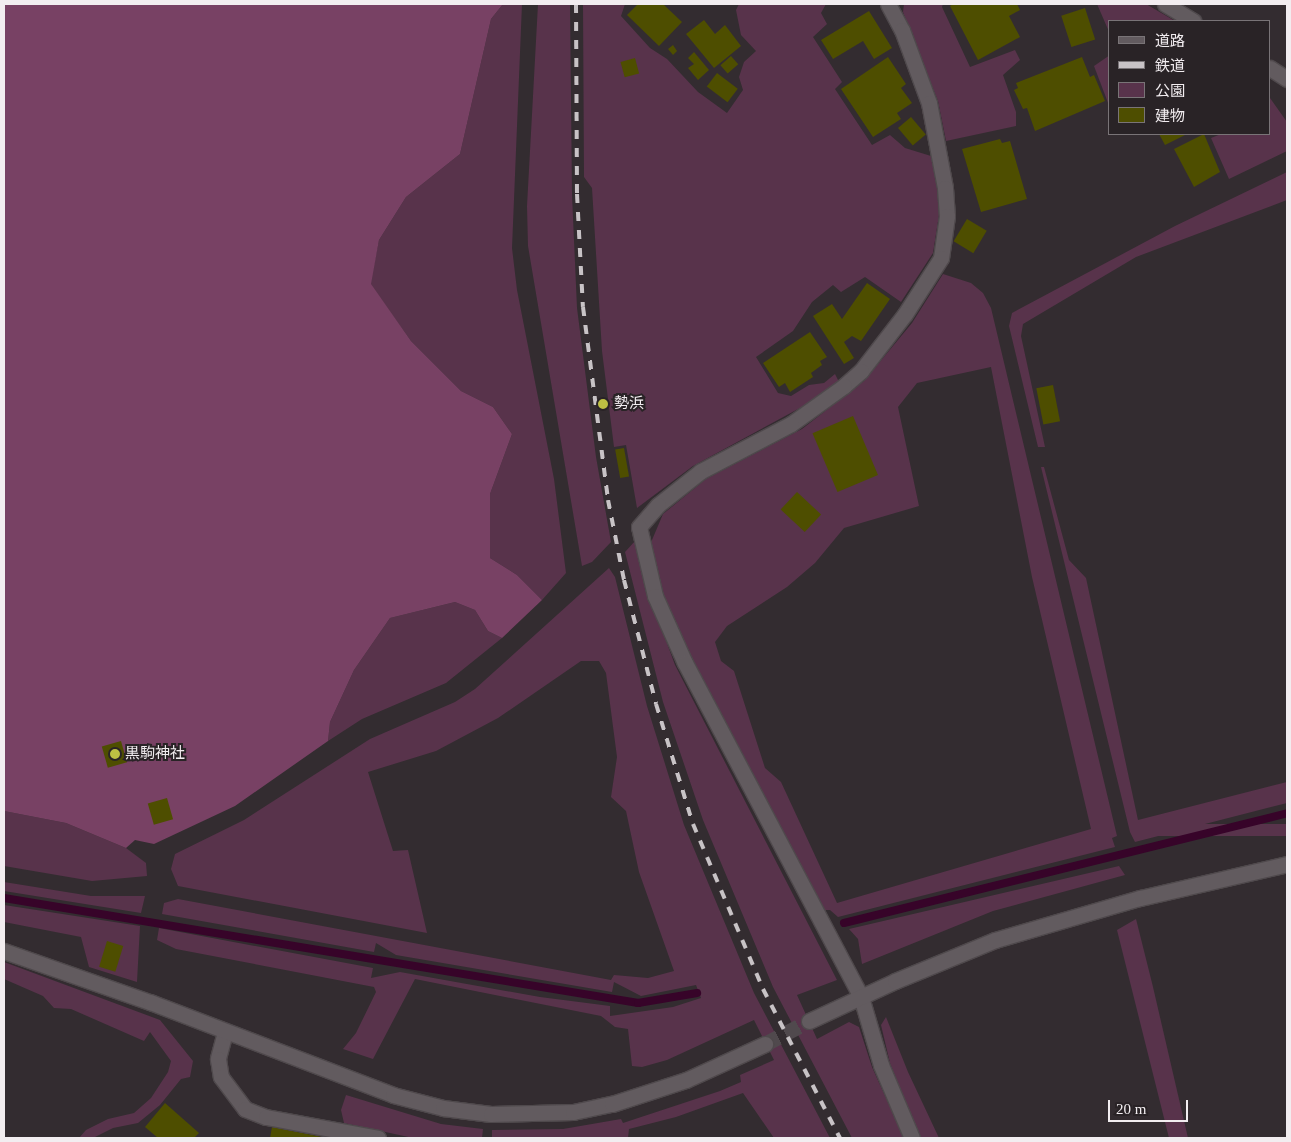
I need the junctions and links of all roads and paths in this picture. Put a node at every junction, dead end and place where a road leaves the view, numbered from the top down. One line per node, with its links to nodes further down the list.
1 (888, 4): 8 (street)
2 (1165, 4): 3 (street)
3 (1191, 20)
4 (1271, 69): 5 (street)
5 (1287, 78)
6 (1287, 864): 8 (street)
7 (4, 951): 10 (street)
8 (861, 997): 9 (street); 13 (street)
9 (809, 1021)
10 (225, 1032): 11 (street); 12 (street)
11 (765, 1044)
12 (378, 1138)
13 (912, 1138)

